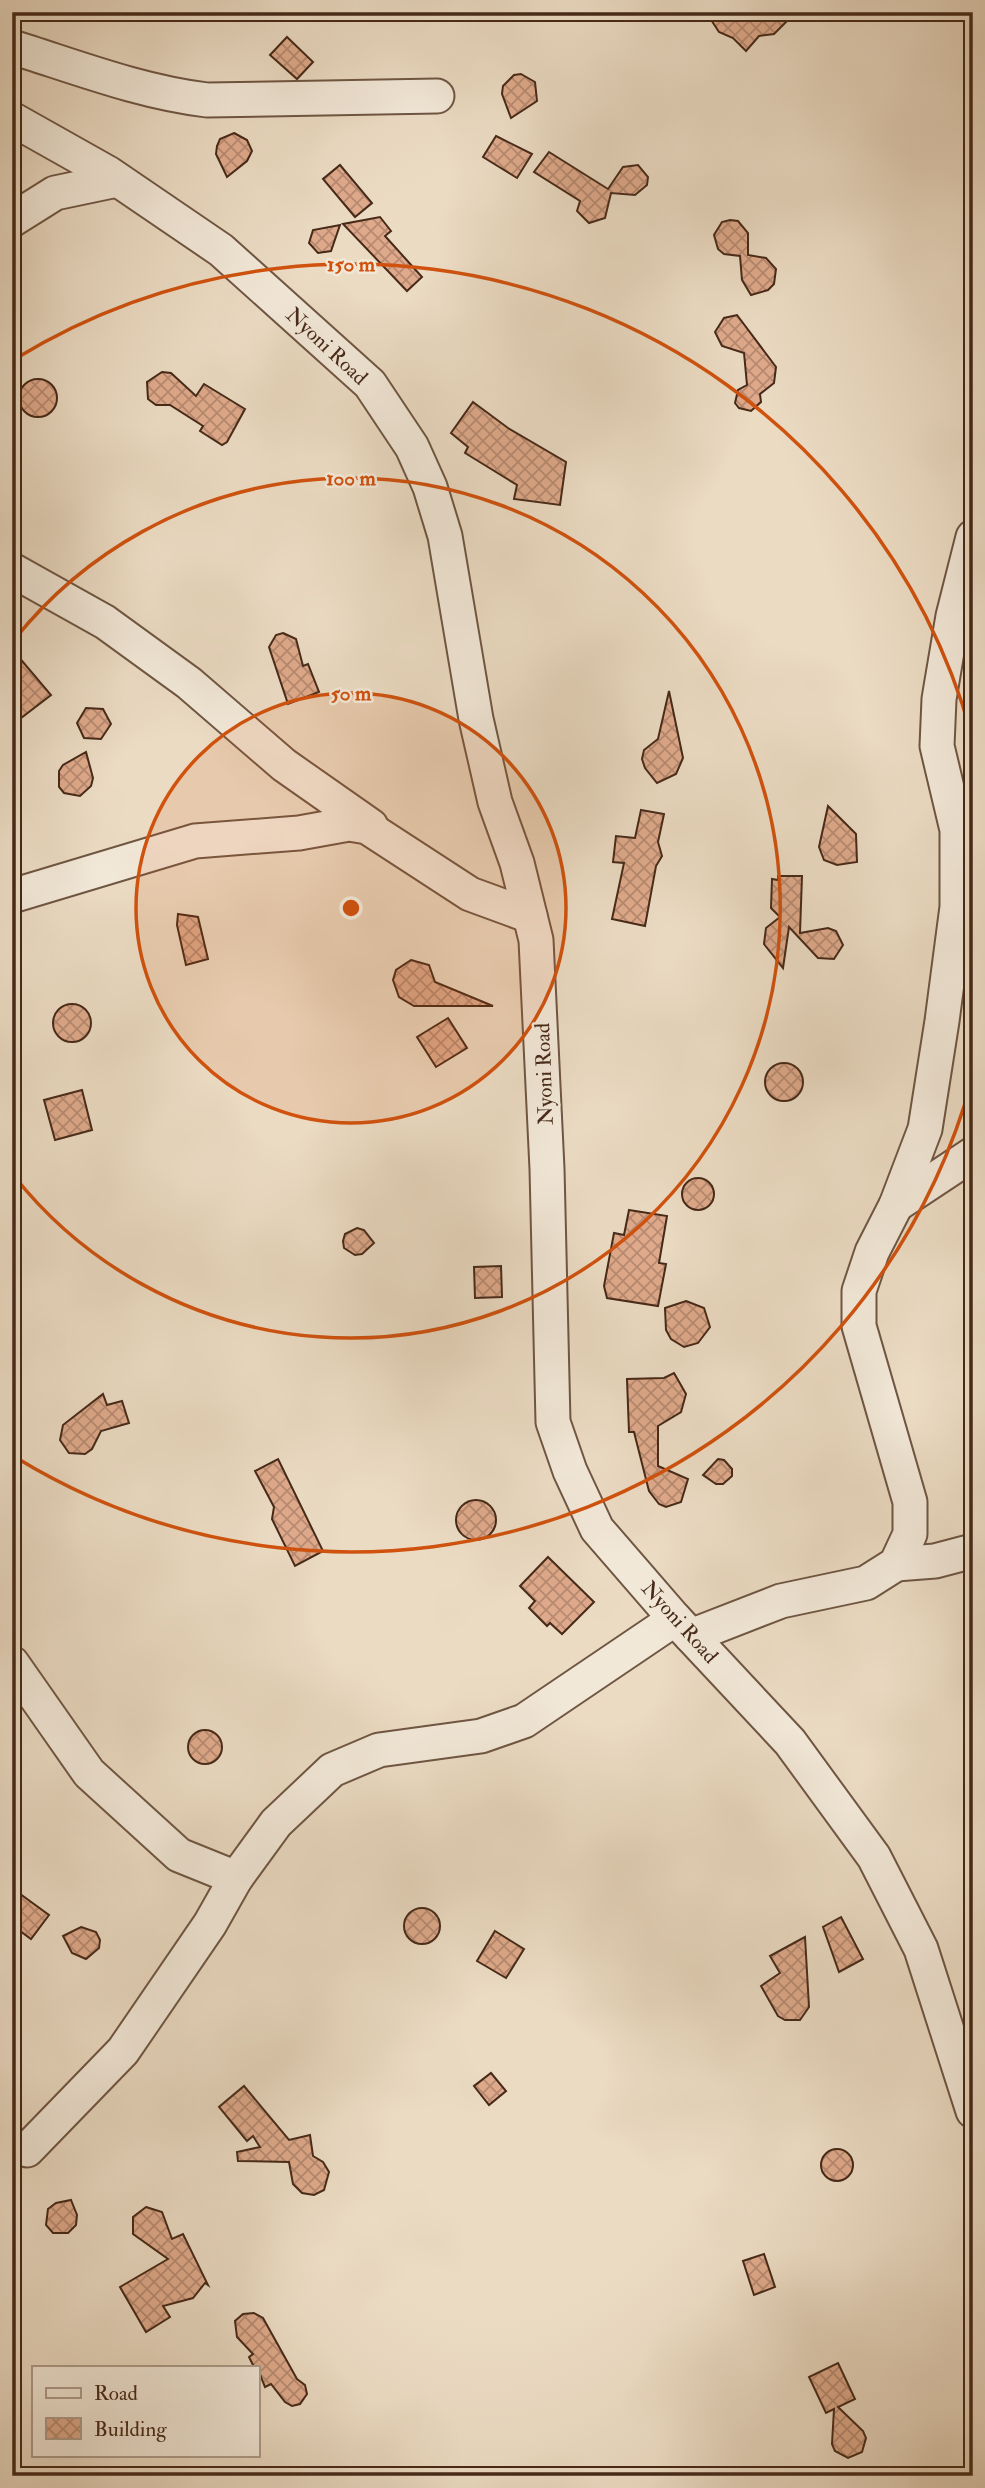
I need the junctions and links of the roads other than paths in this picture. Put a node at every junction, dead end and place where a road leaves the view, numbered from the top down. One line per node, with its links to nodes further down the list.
1 (12, 47): 2 (street)
2 (437, 96)
3 (12, 119): 4 (street, Nyoni Road)
4 (117, 180): 5 (street); 10 (street, Nyoni Road)
5 (12, 220)
6 (973, 537): 12 (street)
7 (12, 569): 8 (street)
8 (402, 849): 9 (street); 10 (street)
9 (12, 896)
10 (530, 916): 15 (street, Nyoni Road)
11 (973, 1154): 12 (street)
12 (897, 1205): 14 (street)
13 (973, 1551): 14 (street)
14 (896, 1564): 15 (street)
15 (683, 1627): 17 (street); 18 (street, Nyoni Road)
16 (12, 1663): 17 (street)
17 (236, 1878): 19 (street)
18 (973, 2111)
19 (27, 2150)

